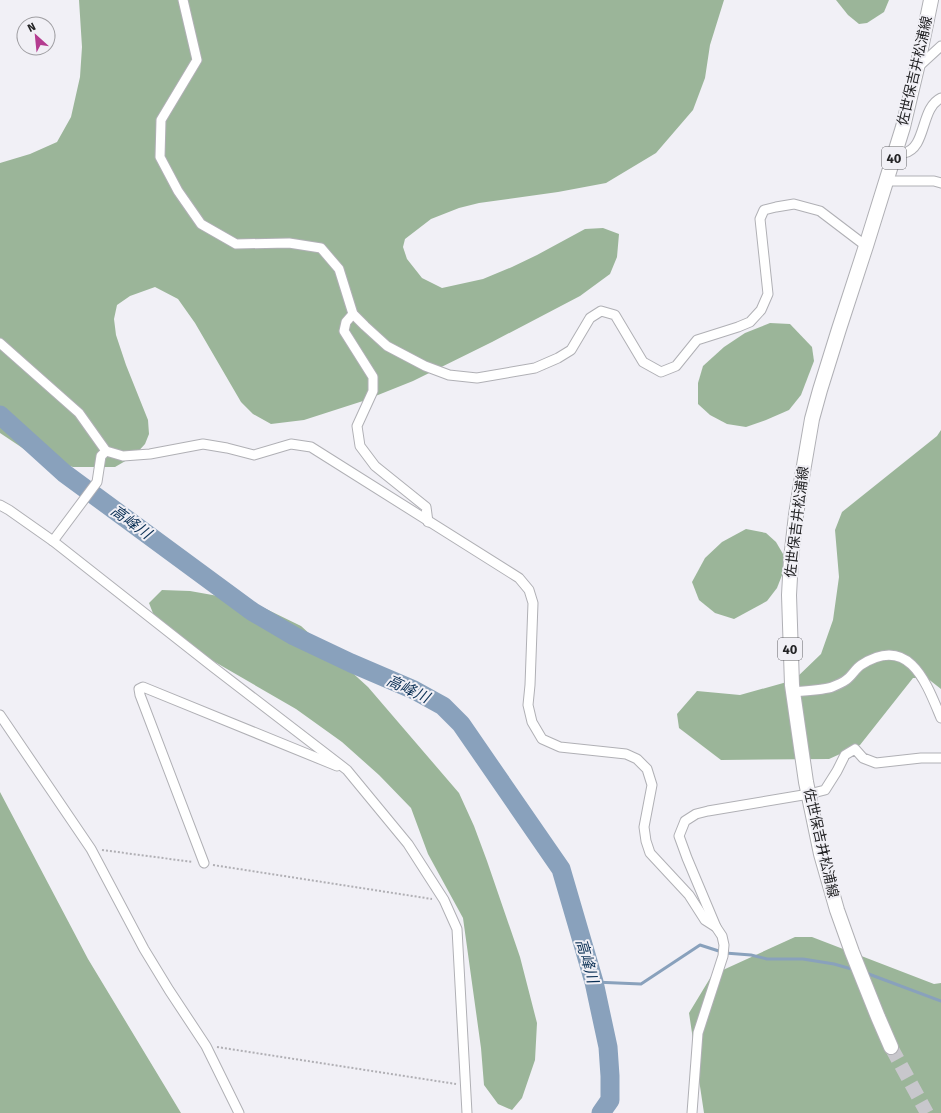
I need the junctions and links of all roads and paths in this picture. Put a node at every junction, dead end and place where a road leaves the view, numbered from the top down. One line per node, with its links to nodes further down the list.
1 (182, 0): 10 (street)
2 (931, 0): 4 (main road, 佐世保吉井松浦線 / 40)
3 (941, 46): 4 (street)
4 (917, 68): 6 (main road, 佐世保吉井松浦線 / 40)
5 (941, 98): 6 (street)
6 (895, 153): 7 (main road, 佐世保吉井松浦線 / 40)
7 (886, 181): 8 (street); 9 (main road, 佐世保吉井松浦線 / 40)
8 (941, 183)
9 (866, 246): 10 (street); 16 (main road, 佐世保吉井松浦線 / 40)
10 (353, 314): 14 (street)
11 (0, 343): 12 (street)
12 (106, 451): 14 (street); 15 (street)
13 (0, 505): 15 (street)
14 (428, 522): 25 (street)
15 (53, 541): 20 (street)
16 (793, 692): 18 (street); 21 (main road, 佐世保吉井松浦線 / 40)
17 (0, 715): 22 (street)
18 (941, 718)
19 (941, 758): 21 (street)
20 (347, 770): 23 (street); 24 (street)
21 (809, 794): 25 (street); 27 (main road, 佐世保吉井松浦線 / 40)
22 (91, 849): 23 (path); 26 (street)
23 (204, 863): 24 (path)
24 (444, 900): 28 (street)
25 (716, 927): 31 (street)
26 (206, 1046): 28 (path); 29 (street)
27 (892, 1047)
28 (465, 1085): 30 (street)
29 (239, 1113)
30 (467, 1113)
31 (692, 1113)

